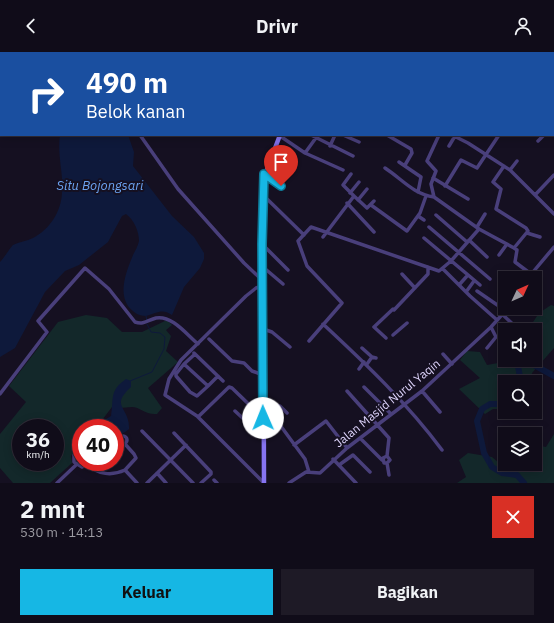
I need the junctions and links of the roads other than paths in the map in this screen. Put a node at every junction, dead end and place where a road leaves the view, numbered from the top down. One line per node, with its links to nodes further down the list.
1 (141, 136): 76 (street)
2 (280, 136): 15 (street); 25 (street)
3 (335, 136): 13 (street)
4 (345, 136): 12 (street)
5 (389, 136): 20 (street)
6 (438, 136): 28 (street)
7 (454, 136): 14 (street); 16 (street)
8 (498, 136): 16 (street)
9 (543, 136): 11 (street)
10 (317, 137): 13 (street); 15 (street)
11 (538, 141)
12 (359, 142)
13 (330, 146): 17 (street)
14 (449, 146)
15 (305, 153): 23 (street)
16 (487, 155): 21 (street); 31 (street)
17 (353, 156)
18 (517, 161): 24 (street)
19 (400, 162): 20 (street)
20 (405, 165): 33 (street)
21 (504, 166): 24 (street); 53 (street)
22 (385, 168): 33 (street)
23 (344, 170)
24 (510, 170): 37 (street)
25 (264, 174): 30 (street); 35 (street)
26 (351, 174): 34 (street)
27 (554, 175): 37 (street)
28 (433, 178): 31 (street); 38 (street)
29 (359, 182): 34 (street)
30 (281, 186)
31 (445, 186): 39 (street)
32 (367, 189): 40 (street)
33 (418, 192): 36 (street)
34 (352, 194): 40 (street); 42 (street)
35 (264, 196): 54 (street); 59 (street)
36 (426, 196): 38 (street); 47 (street)
37 (535, 196): 45 (street)
38 (434, 197): 50 (street)
39 (468, 199)
40 (358, 200): 43 (street)
41 (374, 201): 43 (street)
42 (347, 203): 51 (street); 52 (street)
43 (370, 205): 47 (street)
44 (485, 214): 50 (street)
45 (554, 214)
46 (436, 215): 58 (street)
47 (418, 216): 48 (street)
48 (424, 220)
49 (429, 228): 63 (street)
50 (478, 228): 58 (street); 60 (street)
51 (326, 231): 54 (street); 55 (street); 68 (street)
52 (374, 232)
53 (527, 233): 56 (street); 62 (street)
54 (304, 235): 91 (street)
55 (323, 237)
56 (540, 237)
57 (424, 238): 66 (street)
58 (468, 241): 63 (street); 65 (street)
59 (262, 244): 67 (street); 70 (street)
60 (507, 244): 62 (street); 64 (street)
61 (554, 247): 72 (street)
62 (514, 248): 71 (street)
63 (458, 252): 66 (street); 75 (street)
64 (499, 255)
65 (487, 257)
66 (451, 262): 69 (street); 74 (street)
67 (262, 267): 76 (street); 78 (street)
68 (428, 267): 69 (street); 82 (street)
69 (443, 269): 79 (street)
70 (288, 270)
71 (525, 271)
72 (534, 271)
73 (402, 274): 82 (street)
74 (467, 276): 77 (street); 79 (street)
75 (490, 279)
76 (262, 280): 81 (street)
77 (474, 281): 80 (street); 84 (street)
78 (283, 284)
79 (459, 285): 84 (street)
80 (480, 285)
81 (262, 286): 93 (street); 98 (street)
82 (415, 288): 95 (street)
83 (476, 291): 85 (street)
84 (466, 292): 86 (street)
85 (481, 294): 86 (street); 87 (street)
86 (475, 300): 89 (street)
87 (498, 306)
88 (501, 315): 89 (street, Jalan Masjid Nurul Yaqin)
89 (497, 320): 92 (street, Jalan Masjid Nurul Yaqin)
90 (407, 323): 94 (street)
91 (323, 324): 97 (street); 104 (street)
92 (491, 327): 101 (street); 106 (street, Jalan Masjid Nurul Yaqin)
93 (263, 329): 99 (street); 108 (street)
94 (393, 335)
95 (386, 338)
96 (209, 339): 108 (street)
97 (309, 342)
98 (198, 344): 102 (street); 115 (street)
99 (290, 347)
100 (362, 348): 104 (street)
101 (487, 348)
102 (193, 352): 105 (street); 109 (street); 122 (street)
103 (442, 354): 106 (street)
104 (365, 363): 107 (street); 117 (street)
105 (184, 364): 111 (street); 111 (street)
106 (452, 364): 114 (street, Jalan Masjid Nurul Yaqin)
107 (359, 369)
108 (263, 375): 116 (street)
109 (218, 376): 110 (street); 111 (street)
110 (223, 381)
111 (208, 386)
112 (364, 387): 121 (street)
113 (347, 391): 125 (street)
114 (422, 391): 117 (street, Jalan Masjid Nurul Yaqin); 119 (street)
115 (0, 394)
116 (262, 403): 120 (street); 123 (street)
117 (404, 403): 121 (street, Jalan Masjid Nurul Yaqin); 134 (street)
118 (235, 411): 128 (street)
119 (440, 412)
120 (287, 413)
121 (391, 414): 125 (street, Jalan Masjid Nurul Yaqin)
122 (198, 417): 123 (street); 155 (street)
123 (263, 418): 124 (street)
124 (263, 424): 128 (street); 132 (street)
125 (377, 424): 129 (street, Jalan Masjid Nurul Yaqin); 135 (street)
126 (142, 431): 137 (street)
127 (174, 433): 131 (street)
128 (263, 437): 155 (street)
129 (361, 439): 133 (street, Jalan Masjid Nurul Yaqin); 138 (street)
130 (125, 444): 142 (street)
131 (186, 445): 137 (street); 154 (street)
132 (294, 445): 133 (street); 145 (street)
133 (347, 448): 136 (street, Jalan Masjid Nurul Yaqin)
134 (442, 450)
135 (387, 456): 138 (street); 139 (street)
136 (333, 459): 140 (street); 145 (street, Jalan Masjid Nurul Yaqin)
137 (170, 460): 147 (street); 153 (street)
138 (382, 460): 139 (street)
139 (387, 463): 148 (street)
140 (339, 465): 146 (street); 157 (street)
141 (72, 469): 149 (street)
142 (125, 470): 150 (street)
143 (100, 471): 144 (street)
144 (122, 471)
145 (309, 472): 156 (street, Jalan Masjid Nurul Yaqin)
146 (370, 472)
147 (157, 473): 151 (street); 152 (street)
148 (388, 475)
149 (57, 483)
150 (137, 483)
151 (147, 483)
152 (166, 483)
153 (193, 483)
154 (201, 483)
155 (264, 483)
156 (290, 483)
157 (356, 483)

